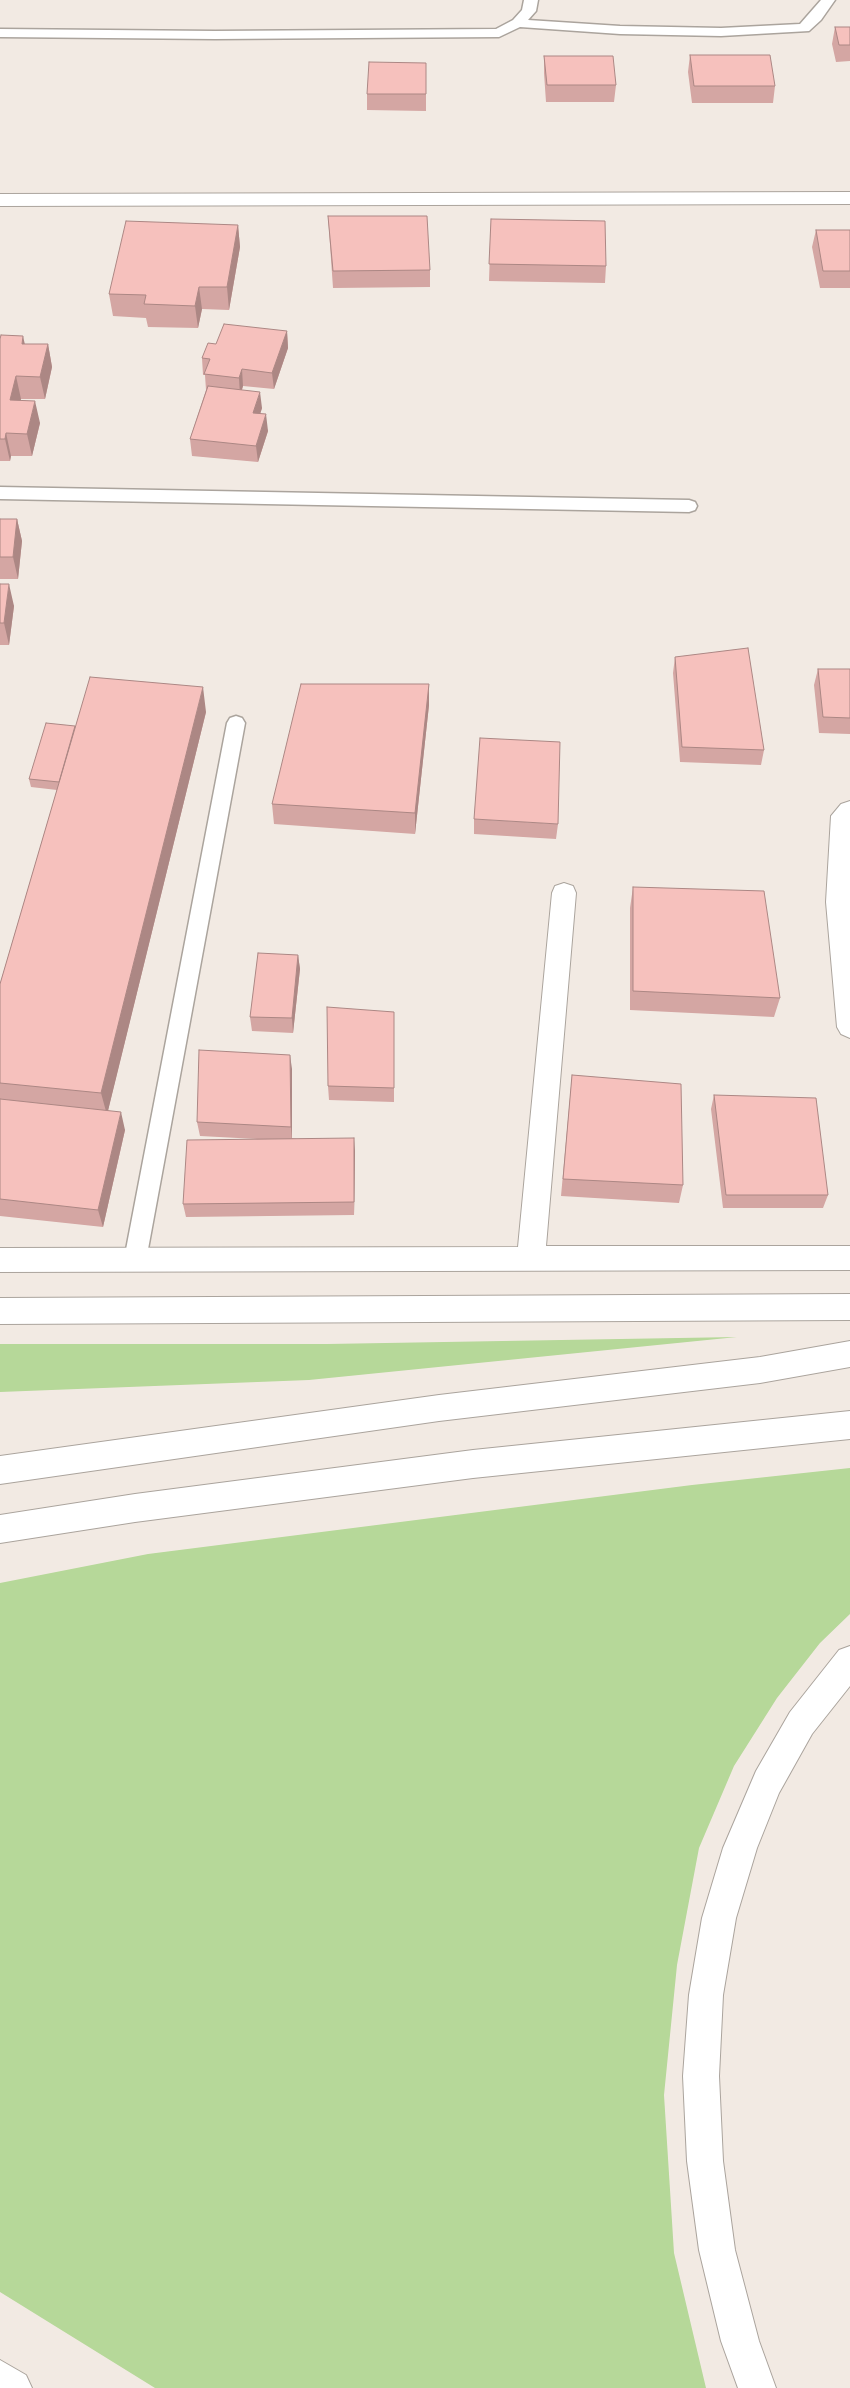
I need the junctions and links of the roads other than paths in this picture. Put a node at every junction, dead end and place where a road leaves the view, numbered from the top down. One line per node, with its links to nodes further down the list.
1 (531, 0): 3 (lane)
2 (828, 0): 3 (lane)
3 (518, 23): 4 (lane)
4 (0, 33)
5 (850, 198): 6 (main road)
6 (0, 200)
7 (0, 493): 8 (lane)
8 (689, 506)
9 (236, 723): 16 (lane)
10 (850, 810): 12 (main road)
11 (564, 892): 13 (main road)
12 (850, 1027)
13 (531, 1258): 14 (main road); 16 (main road)
14 (850, 1258)
15 (0, 1260): 16 (main road)
16 (135, 1260)
17 (850, 1307): 18 (main road)
18 (0, 1311)
19 (850, 1354): 21 (main road)
20 (850, 1425): 22 (main road)
21 (0, 1470)
22 (0, 1529)
23 (850, 1661): 26 (main road)
24 (0, 2379): 25 (main road)
25 (13, 2388)
26 (757, 2388)

